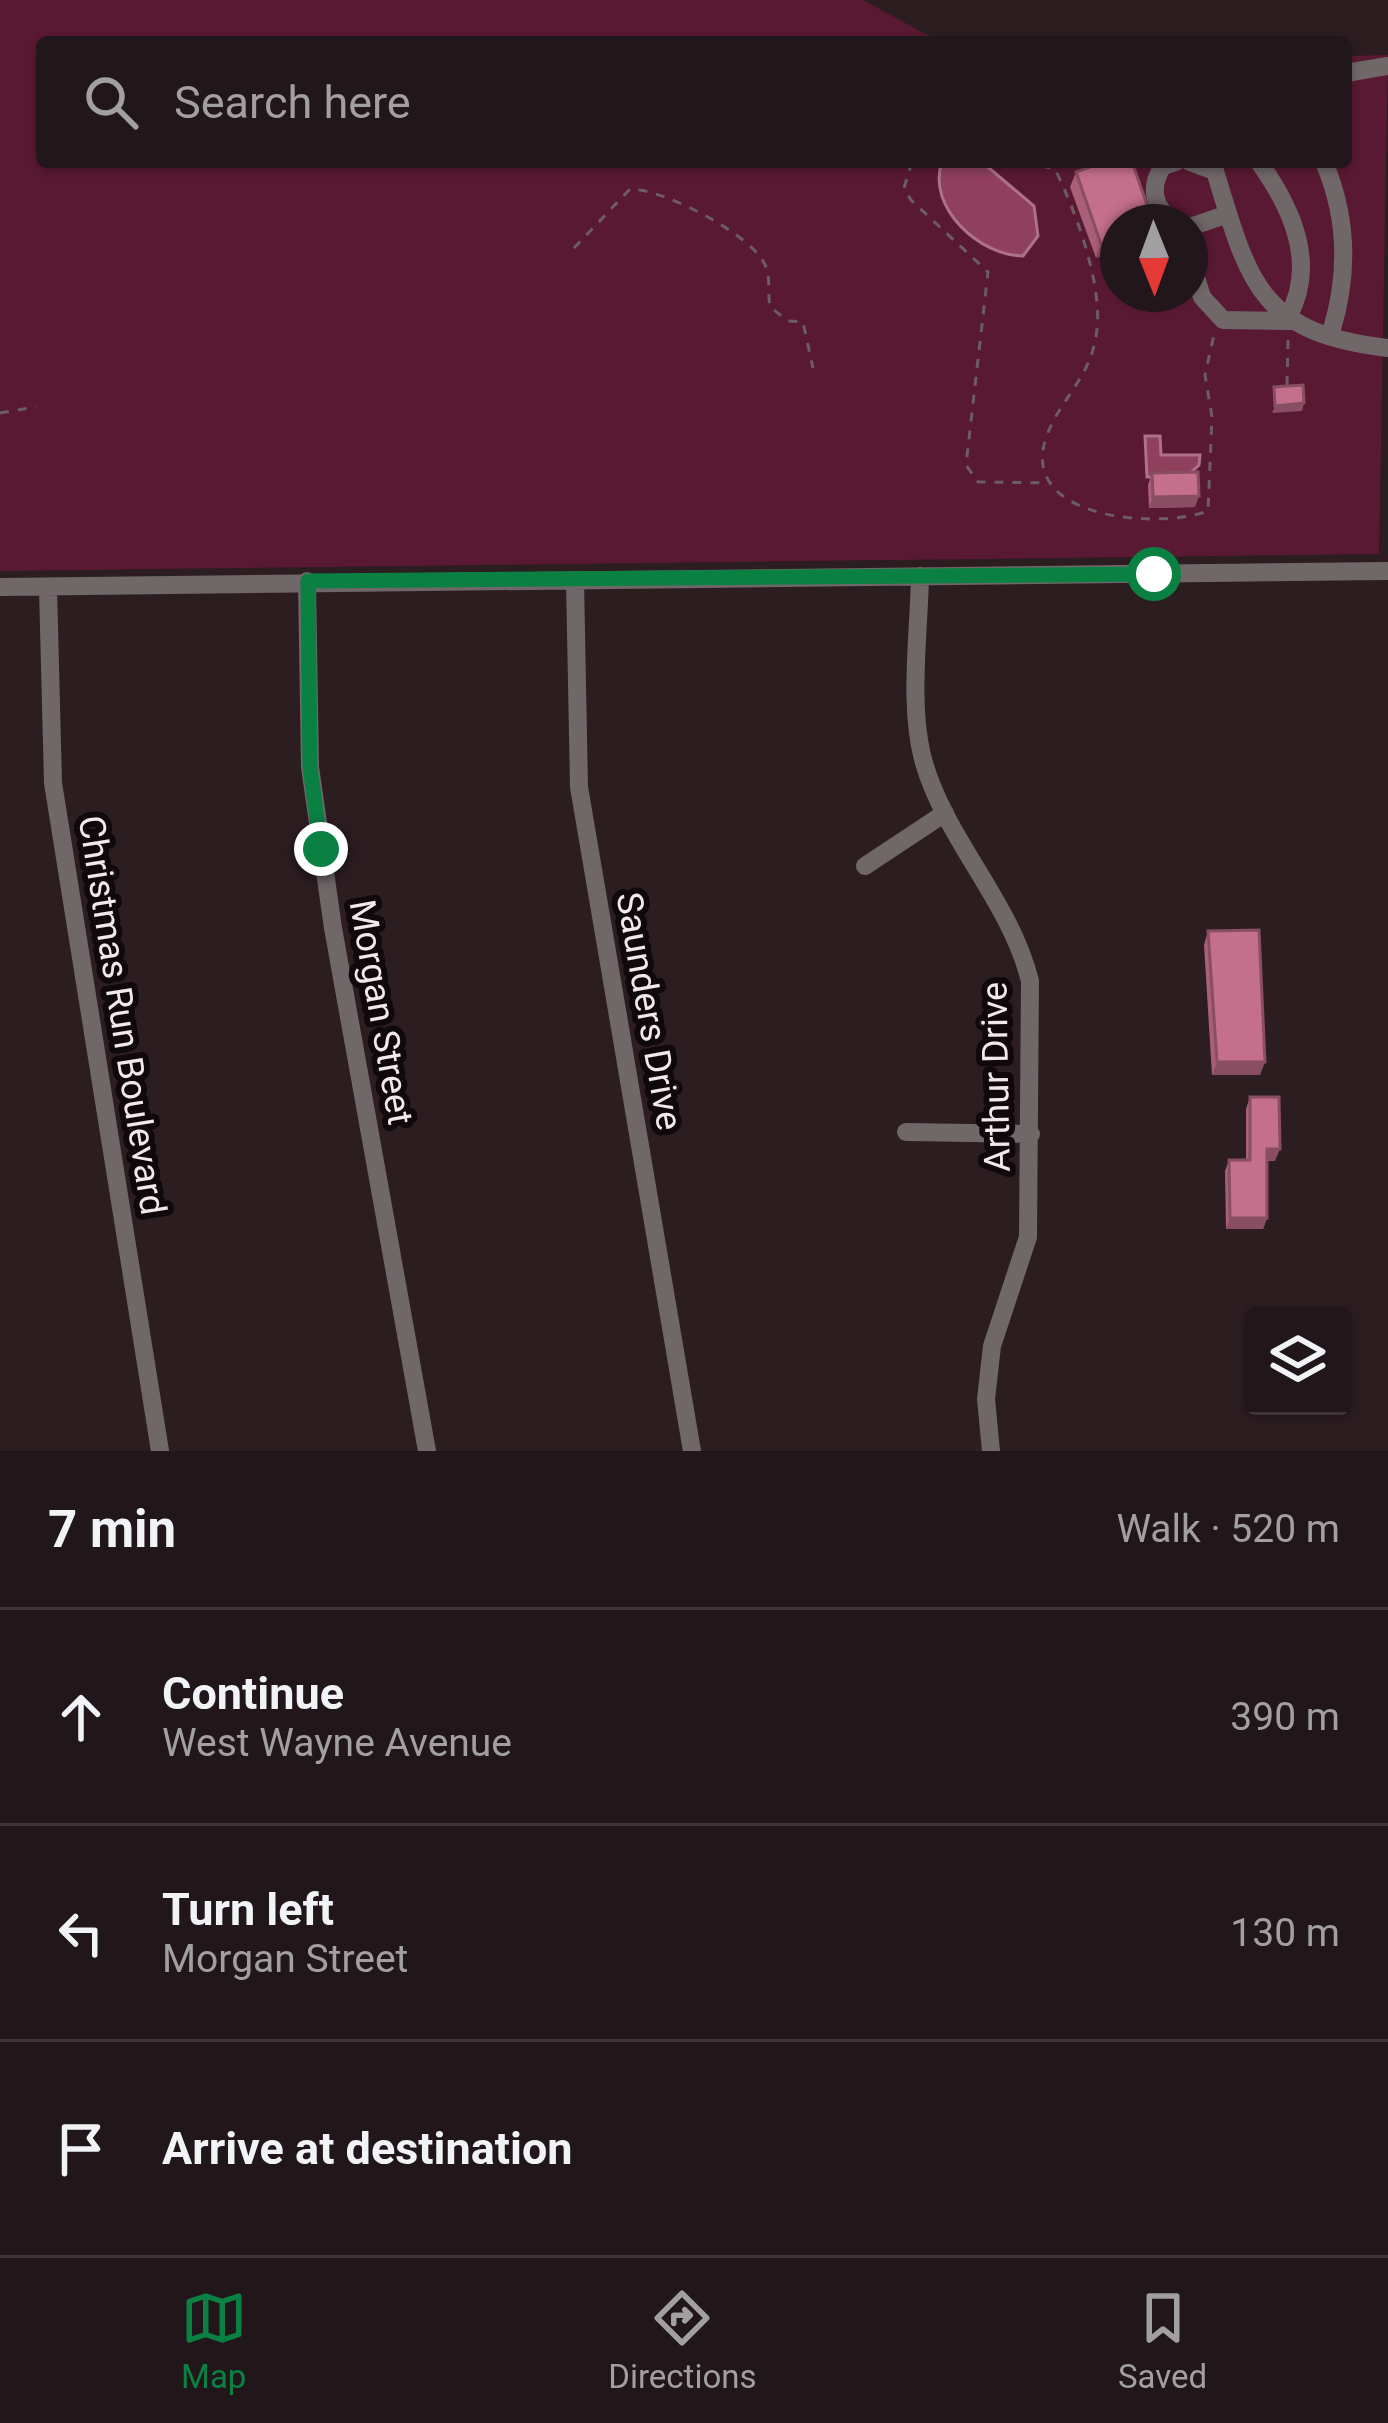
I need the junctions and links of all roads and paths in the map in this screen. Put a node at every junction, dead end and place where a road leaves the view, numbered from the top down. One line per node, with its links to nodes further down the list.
1 (1388, 66): 2 (street)
2 (1352, 72)
3 (910, 168): 22 (path)
4 (1047, 168): 22 (path)
5 (1162, 168): 9 (street)
6 (1221, 168): 10 (street)
7 (1263, 168): 14 (street)
8 (1326, 168): 16 (street)
9 (1158, 204)
10 (1228, 214): 11 (street); 14 (street)
11 (1208, 221)
12 (574, 248): 18 (path)
13 (1208, 304): 14 (street)
14 (1291, 323): 17 (street); 19 (path)
15 (1216, 328): 22 (path)
16 (1332, 329)
17 (1388, 348)
18 (813, 368)
19 (1287, 392)
20 (36, 407): 21 (path)
21 (0, 412)
22 (1054, 483)
23 (1388, 571): 24 (street)
24 (920, 576): 25 (street); 29 (street, Arthur Drive)
25 (575, 580): 26 (street); 35 (street, Saunders Drive)
26 (308, 581): 28 (street); 34 (street, Morgan Street)
27 (0, 587): 28 (street)
28 (48, 588): 33 (street, Christmas Run Boulevard)
29 (945, 813): 30 (street); 32 (street, Arthur Drive)
30 (865, 866)
31 (906, 1132): 32 (street)
32 (1031, 1134): 36 (street, Arthur Drive)
33 (160, 1451)
34 (427, 1451)
35 (692, 1451)
36 (991, 1451)

